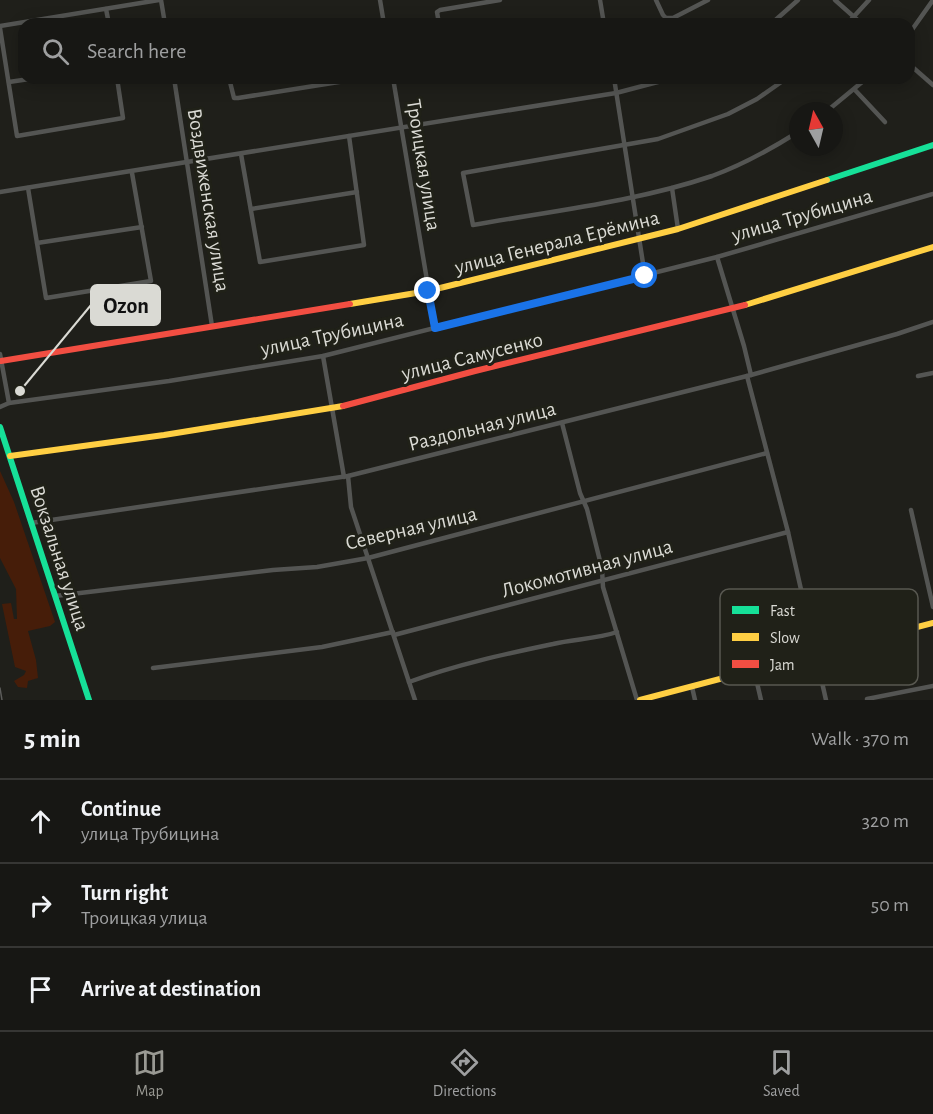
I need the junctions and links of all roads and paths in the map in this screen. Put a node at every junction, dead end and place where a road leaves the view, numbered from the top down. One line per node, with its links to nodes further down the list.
1 (160, 0): 11 (street); 14 (street)
2 (380, 0): 15 (street)
3 (500, 0): 16 (street)
4 (600, 0): 17 (street)
5 (656, 0): 6 (street)
6 (708, 0)
7 (798, 0): 18 (street)
8 (835, 0): 19 (street)
9 (868, 0): 19 (street)
10 (933, 0): 21 (street)
11 (106, 9): 12 (street); 13 (street)
12 (53, 18)
13 (108, 18)
14 (164, 18)
15 (383, 18)
16 (438, 18)
17 (603, 18)
18 (778, 18)
19 (854, 18)
20 (18, 24): 22 (street)
21 (915, 26)
22 (0, 27): 25 (street)
23 (915, 69): 35 (street)
24 (18, 81): 25 (street)
25 (9, 82): 26 (street)
26 (118, 84)
27 (175, 84): 46 (street, Воздвиженская улица)
28 (230, 84): 29 (street)
29 (326, 84)
30 (394, 84): 40 (street, Троицкая улица)
31 (615, 84): 37 (street)
32 (650, 84): 37 (street)
33 (778, 84): 43 (street)
34 (861, 84): 36 (street)
35 (933, 85)
36 (855, 90): 38 (street); 39 (street)
37 (616, 93): 40 (street); 43 (street)
38 (839, 102)
39 (885, 122)
40 (402, 129): 41 (street); 62 (street, Троицкая улица)
41 (349, 136): 45 (street); 51 (street)
42 (789, 138): 49 (street)
43 (624, 145): 53 (street); 53 (street)
44 (933, 145): 56 (street, улица Генерала Ерёмина)
45 (241, 154): 46 (street); 54 (street)
46 (187, 162): 47 (street); 65 (street, Воздвиженская улица)
47 (132, 172): 48 (street); 55 (street)
48 (28, 188): 50 (street); 58 (street)
49 (672, 188): 53 (street); 56 (street)
50 (0, 192)
51 (357, 192): 54 (street); 54 (street)
52 (933, 194): 60 (street, улица Трубицина)
53 (633, 197): 57 (street)
54 (251, 209)
55 (142, 227): 58 (street); 58 (street)
56 (678, 229): 57 (street, улица Генерала Ерёмина)
57 (640, 238): 61 (street); 62 (street, улица Генерала Ерёмина)
58 (37, 243)
59 (933, 247): 63 (street, улица Самусенко)
60 (717, 257): 61 (street, улица Трубицина); 63 (street)
61 (645, 276): 66 (street, улица Трубицина)
62 (428, 291): 65 (street, улица Генерала Ерёмина); 66 (street, Троицкая улица)
63 (732, 309): 70 (street); 74 (street, улица Самусенко)
64 (933, 322): 70 (street, Раздольная улица)
65 (212, 326): 68 (street, улица Генерала Ерёмина)
66 (435, 328): 67 (street, улица Трубицина)
67 (323, 356): 72 (street, улица Трубицина); 74 (street)
68 (1, 358): 72 (street)
69 (933, 373): 71 (street)
70 (749, 375): 75 (street, Раздольная улица); 77 (street)
71 (918, 376)
72 (9, 403): 73 (street)
73 (0, 407)
74 (332, 409): 78 (street, улица Самусенко); 79 (street)
75 (562, 423): 79 (street, Раздольная улица); 80 (street)
76 (0, 427): 78 (street, Вокзальная улица)
77 (767, 453): 80 (street, Северная улица); 83 (street)
78 (10, 456): 82 (street, Вокзальная улица)
79 (346, 476): 82 (street, Раздольная улица); 84 (street)
80 (584, 502): 84 (street, Северная улица); 85 (street)
81 (911, 510): 88 (street)
82 (32, 523): 87 (street, Вокзальная улица)
83 (788, 532): 85 (street, Локомотивная улица); 86 (street)
84 (368, 558): 87 (street, Северная улица); 92 (street)
85 (603, 580): 91 (street); 92 (street, Локомотивная улица)
86 (802, 589)
87 (55, 596): 101 (street, Вокзальная улица)
88 (933, 607)
89 (933, 623): 90 (street)
90 (918, 627)
91 (617, 632): 95 (street); 103 (street)
92 (393, 633): 93 (street, Локомотивная улица); 95 (street)
93 (153, 668)
94 (720, 679): 99 (street)
95 (409, 682): 102 (street)
96 (758, 685): 105 (street)
97 (823, 685): 106 (street)
98 (933, 686): 100 (street)
99 (692, 687): 103 (street); 104 (street)
100 (867, 699)
101 (89, 700)
102 (415, 700)
103 (638, 700)
104 (695, 700)
105 (761, 700)
106 (826, 700)

